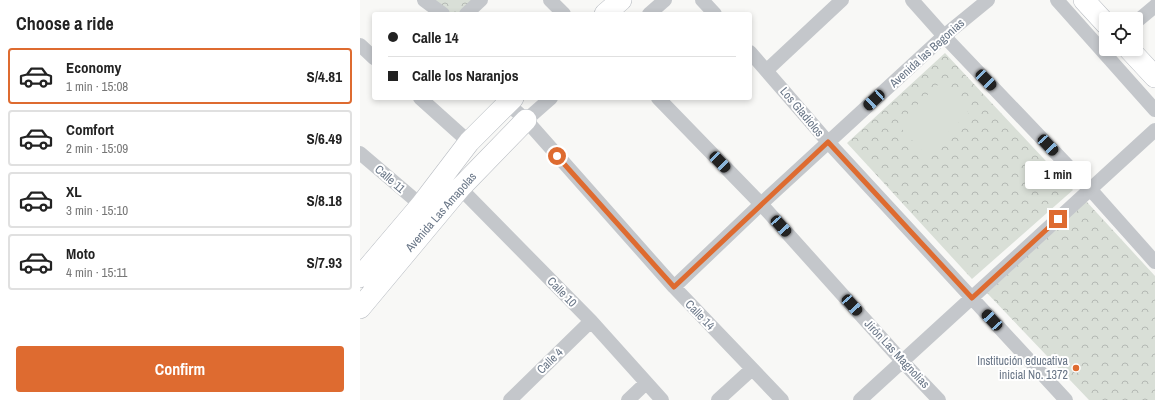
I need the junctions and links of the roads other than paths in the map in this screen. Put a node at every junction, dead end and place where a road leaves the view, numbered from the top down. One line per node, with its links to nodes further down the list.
1 (424, 0): 13 (street)
2 (481, 0): 14 (street)
3 (550, 0): 15 (street)
4 (621, 0): 16 (street)
5 (665, 0): 17 (street)
6 (702, 0): 18 (street)
7 (842, 0): 26 (street)
8 (912, 0): 21 (street)
9 (988, 0): 21 (street, Avenida las Begonias)
10 (1057, 0): 32 (street)
11 (1084, 0): 19 (street)
12 (1155, 6): 20 (street)
13 (440, 12)
14 (468, 12)
15 (562, 12)
16 (607, 12)
17 (651, 12)
18 (713, 12)
19 (1099, 16)
20 (1143, 16)
21 (944, 36): 36 (street, Avenida las Begonias); 39 (street)
22 (360, 45): 24 (street)
23 (752, 54): 26 (street, Los Gladiolos)
24 (372, 56)
25 (1136, 56): 27 (street)
26 (766, 70): 36 (street, Los Gladiolos)
27 (1155, 77)
28 (422, 100): 35 (street)
29 (550, 100): 33 (street)
30 (660, 100): 40 (street, Jirón Las Magnolias)
31 (510, 101): 33 (street, Calle 14); 35 (street, Avenida Las Amapolas)
32 (1155, 110)
33 (526, 120): 38 (street, Avenida Las Amapolas); 44 (street, Calle 14)
34 (1155, 130): 39 (street)
35 (469, 142): 41 (street, Avenida Las Amapolas)
36 (828, 142): 40 (street, Avenida las Begonias); 45 (street, Los Gladiolos)
37 (360, 153): 41 (street, Calle 11)
38 (460, 188): 46 (street, Avenida Las Amapolas); 47 (street, Calle 10)
39 (1090, 189): 42 (street); 45 (street)
40 (761, 204): 44 (street, Avenida las Begonias); 48 (street, Jirón Las Magnolias)
41 (420, 206): 43 (street, Avenida Las Amapolas)
42 (1155, 262)
43 (363, 269)
44 (674, 287): 49 (street, Calle 14)
45 (972, 298): 48 (street); 58 (street, Los Gladiolos)
46 (360, 308)
47 (591, 321): 50 (street, Calle 10); 51 (street, Calle 4)
48 (902, 361): 56 (street); 57 (street, Jirón Las Magnolias)
49 (752, 369): 54 (street); 55 (street, Calle 14)
50 (646, 383): 52 (street); 53 (street, Calle 10)
51 (510, 400)
52 (628, 400)
53 (662, 400)
54 (718, 400)
55 (782, 400)
56 (860, 400)
57 (939, 400)
58 (1066, 400)

